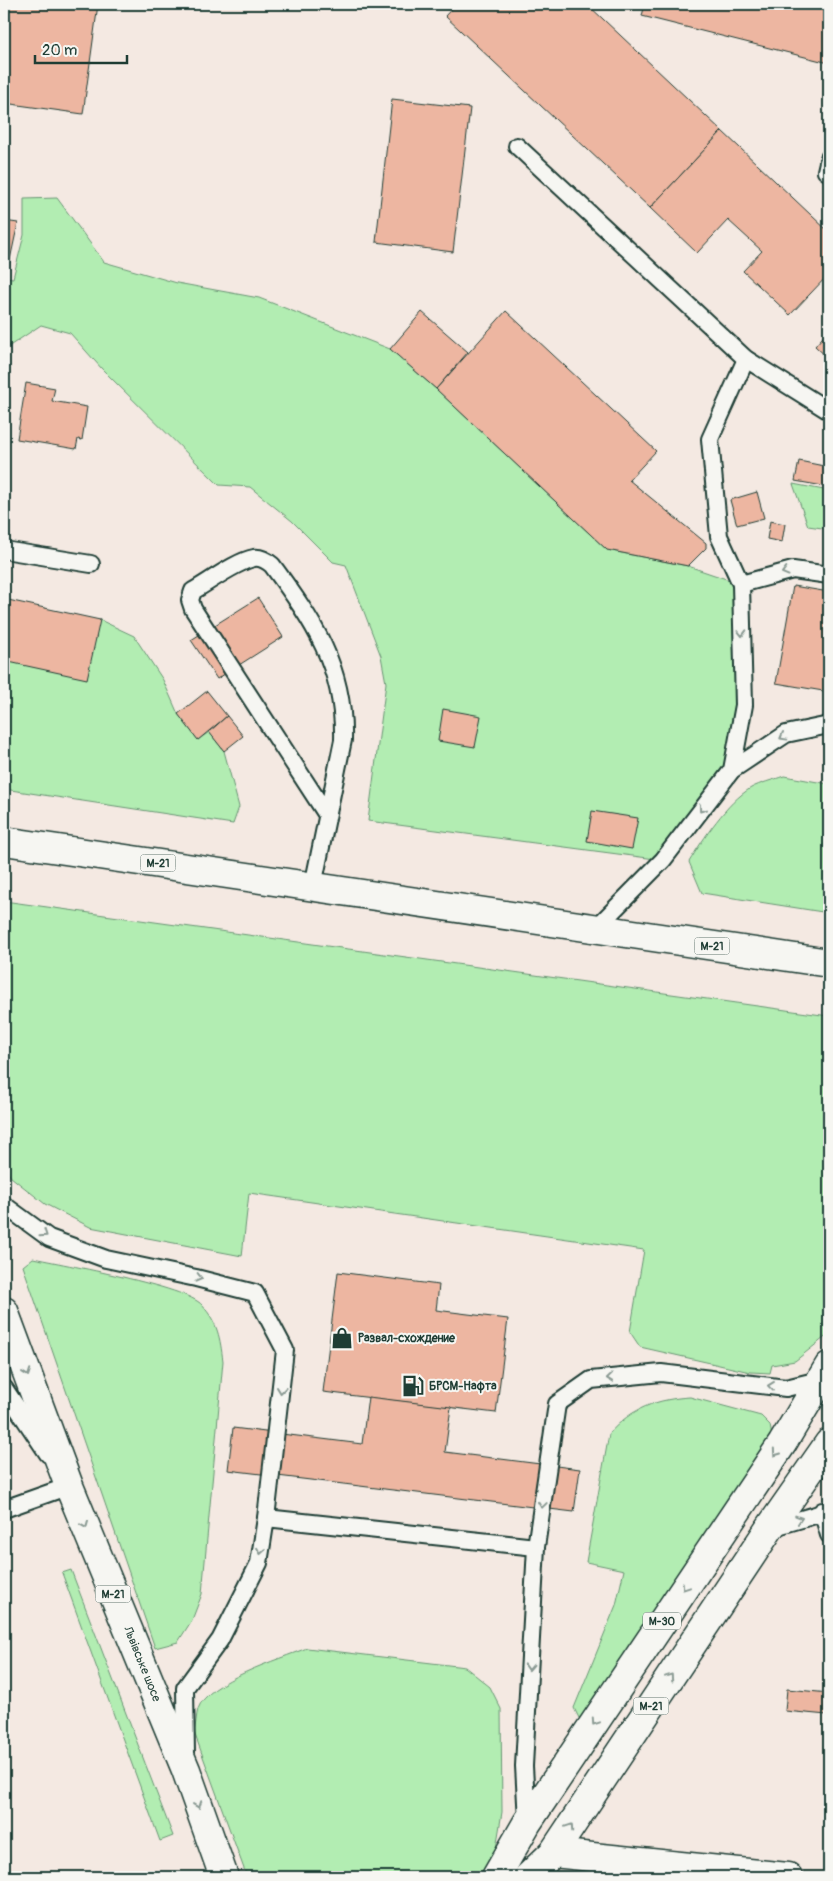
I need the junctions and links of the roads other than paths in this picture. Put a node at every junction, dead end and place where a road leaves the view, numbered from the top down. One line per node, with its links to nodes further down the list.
1 (517, 146): 4 (lane)
2 (829, 158): 3 (lane)
3 (829, 173)
4 (746, 359): 5 (lane); 9 (lane)
5 (829, 410)
6 (4, 550): 7 (lane)
7 (91, 564)
8 (829, 575): 9 (lane, one-way to 9)
9 (741, 584): 11 (lane, one-way to 11)
10 (829, 725): 11 (lane, one-way to 11)
11 (732, 770): 15 (lane, one-way to 15)
12 (327, 815): 12 (lane); 14 (lane)
13 (4, 841): 14 (main road, М-21)
14 (313, 886): 15 (main road, М-21)
15 (595, 928): 16 (main road, М-21)
16 (829, 963)
17 (4, 1205): 25 (lane, one-way to 25)
18 (4, 1311): 22 (main road, Львівське шосе / М-21, one-way to 22)
19 (824, 1373): 28 (lane, one-way to 28); 30 (main road, М-30, one-way to 30)
20 (4, 1388): 22 (lane)
21 (829, 1443): 26 (main road, М-21)
22 (69, 1486): 23 (lane); 29 (main road, Львівське шосе / М-21, one-way to 29)
23 (4, 1509)
24 (826, 1511): 26 (lane, one-way to 24); 27 (lane)
25 (266, 1518): 28 (lane); 29 (lane, one-way to 29)
26 (769, 1529): 31 (main road, М-21, one-way to 26)
27 (829, 1535)
28 (536, 1547): 30 (lane, one-way to 30)
29 (186, 1770): 32 (main road, Львівське шосе / М-21, one-way to 32)
30 (527, 1823): 33 (main road, М-30)
31 (553, 1853): 34 (main road, М-21); 35 (main road)
32 (224, 1877)
33 (496, 1877)
34 (528, 1877)
35 (788, 1877)

